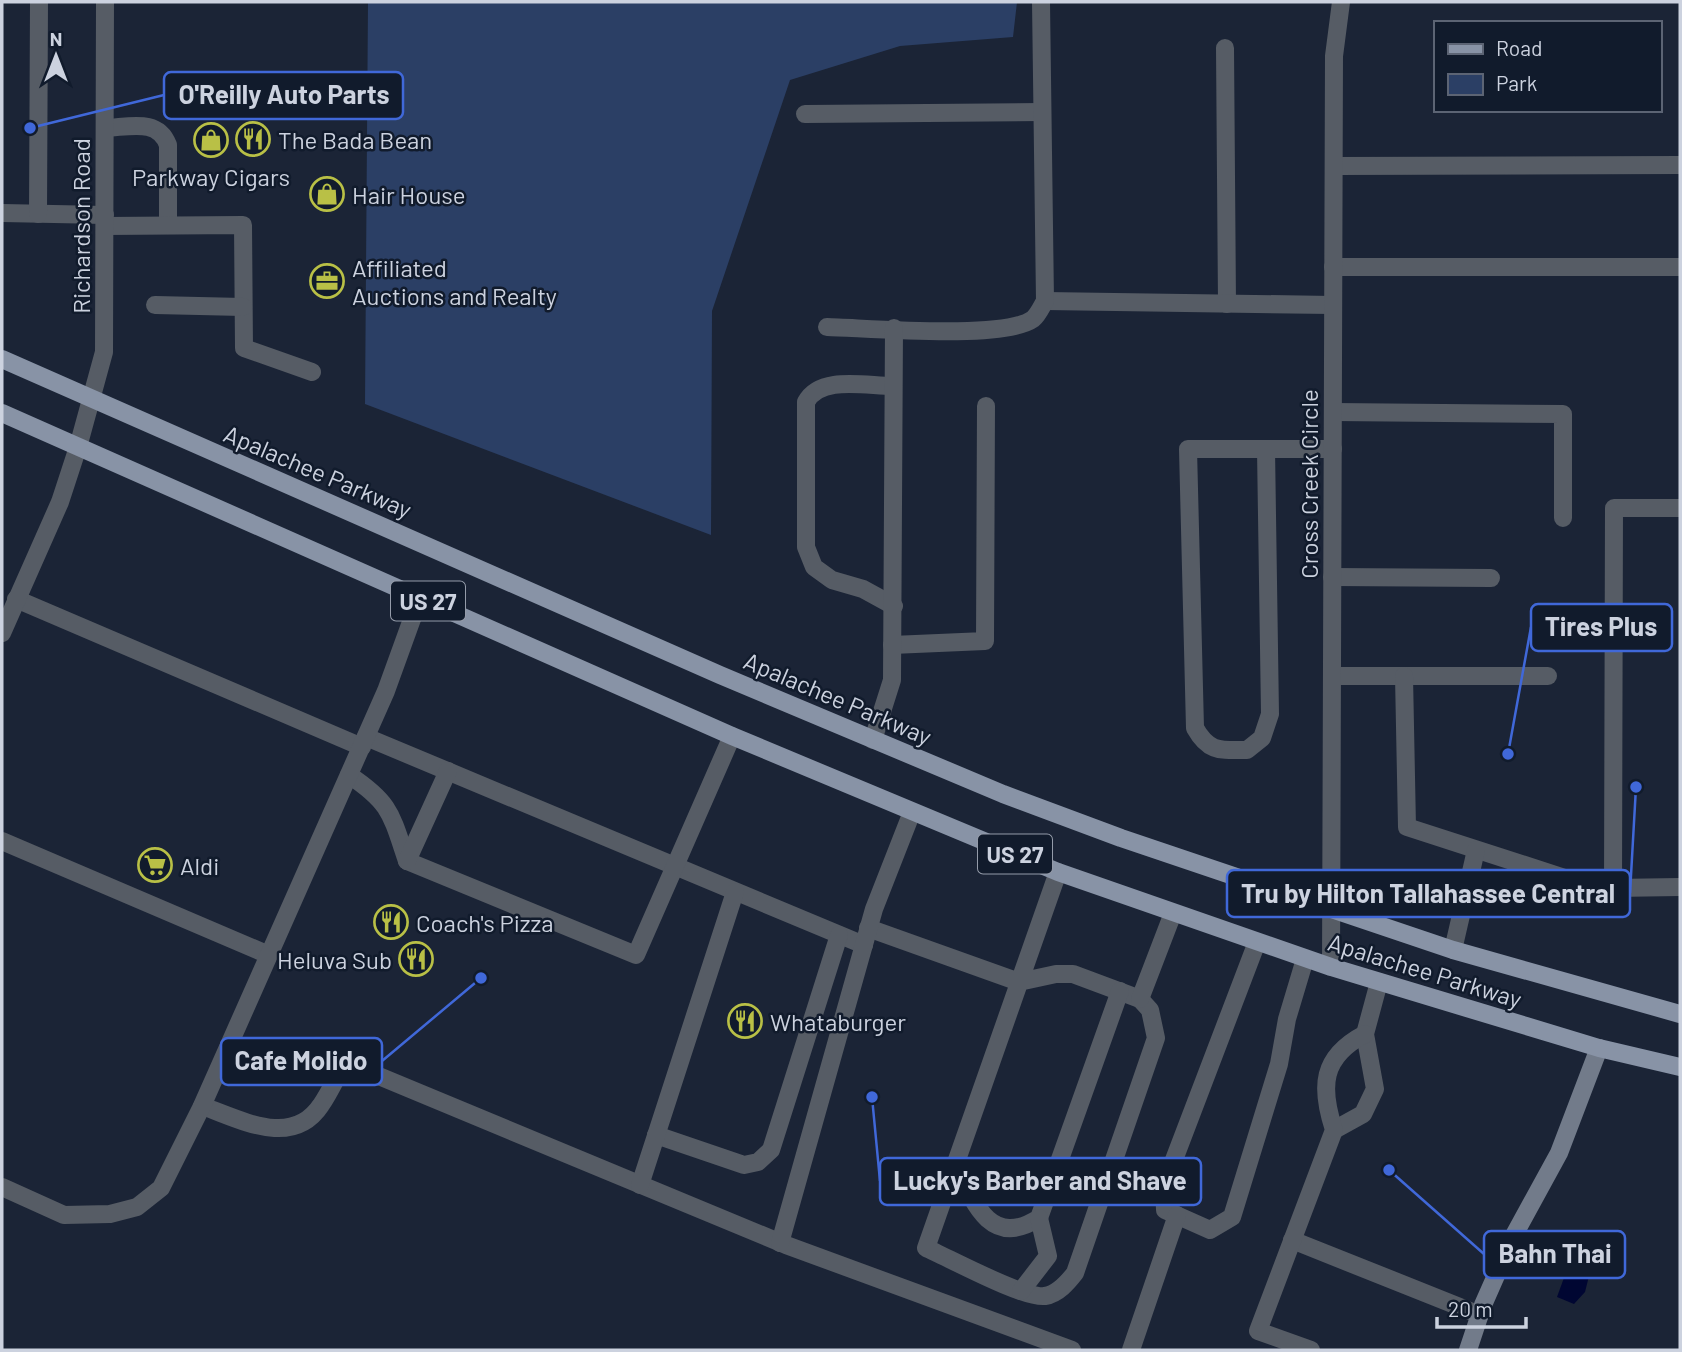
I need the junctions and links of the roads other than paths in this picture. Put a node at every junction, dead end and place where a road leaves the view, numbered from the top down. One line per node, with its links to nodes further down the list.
1 (39, 2): 12 (street)
2 (105, 2): 8 (street, Richardson Road)
3 (1041, 2): 6 (street)
4 (1341, 2): 10 (street, Cross Creek Circle)
5 (1225, 48): 18 (street)
6 (1042, 112): 7 (street); 17 (street)
7 (805, 114)
8 (105, 128): 13 (street, Richardson Road); 14 (street)
9 (1680, 165): 10 (street)
10 (1334, 166): 15 (street, Cross Creek Circle)
11 (2, 213): 12 (street)
12 (38, 214): 13 (street)
13 (105, 221): 14 (street); 27 (street, Richardson Road)
14 (168, 225): 21 (street)
15 (1333, 267): 16 (street); 20 (street, Cross Creek Circle)
16 (1680, 267)
17 (1045, 301): 18 (street); 23 (street)
18 (1227, 304): 20 (street)
19 (155, 305): 21 (street)
20 (1333, 305): 29 (street, Cross Creek Circle)
21 (243, 307): 25 (street)
22 (827, 327): 23 (street)
23 (894, 328): 26 (street)
24 (2, 359): 27 (main road, Apalachee Parkway / US 27)
25 (312, 372)
26 (893, 386): 40 (street); 40 (street)
27 (91, 399): 31 (street, Richardson Road); 47 (main road, Apalachee Parkway / US 27)
28 (986, 406): 42 (street)
29 (1333, 412): 33 (street, Cross Creek Circle); 35 (street)
30 (2, 413): 31 (main road, Apalachee Parkway / US 27)
31 (78, 447): 38 (main road, Apalachee Parkway / US 27); 39 (street, Richardson Road)
32 (1266, 449): 32 (street); 33 (street)
33 (1333, 449): 36 (street, Cross Creek Circle)
34 (1680, 508): 58 (street)
35 (1563, 519)
36 (1332, 577): 37 (street); 43 (street, Cross Creek Circle)
37 (1491, 578)
38 (420, 597): 46 (main road, Apalachee Parkway / US 27); 48 (street)
39 (16, 599): 41 (street, Richardson Road); 48 (street)
40 (894, 606): 42 (street)
41 (2, 633)
42 (891, 645): 47 (street)
43 (1332, 676): 44 (street); 60 (street, Cross Creek Circle)
44 (1404, 676): 45 (street); 53 (street)
45 (1549, 676)
46 (732, 736): 51 (main road, Apalachee Parkway / US 27); 55 (street)
47 (873, 740): 60 (main road, Apalachee Parkway / US 27)
48 (364, 742): 49 (street); 50 (street)
49 (448, 771): 54 (street); 55 (street)
50 (349, 775): 54 (street); 66 (street)
51 (912, 812): 56 (main road, Apalachee Parkway / US 27); 63 (street)
52 (2, 841): 66 (street)
53 (1476, 850): 57 (street); 65 (street)
54 (407, 860): 55 (street)
55 (675, 868): 59 (street)
56 (1058, 872): 61 (main road, Apalachee Parkway / US 27); 69 (street)
57 (1574, 881)
58 (1680, 887)
59 (735, 892): 62 (street); 79 (street)
60 (1331, 910): 65 (main road, Apalachee Parkway / US 27); 68 (street, Cross Creek Circle)
61 (1173, 913): 64 (main road, Apalachee Parkway / US 27); 72 (street)
62 (839, 934): 63 (street); 79 (street)
63 (866, 937): 69 (street); 86 (street)
64 (1257, 943): 67 (main road, Apalachee Parkway / US 27); 83 (street)
65 (1453, 950): 73 (main road, Apalachee Parkway / US 27)
66 (269, 955): 77 (street)
67 (1305, 959): 68 (main road, Apalachee Parkway / US 27); 83 (street)
68 (1331, 967): 70 (main road, Apalachee Parkway / US 27)
69 (1019, 982): 71 (street); 80 (street)
70 (1379, 982): 74 (street); 75 (main road, Apalachee Parkway / US 27)
71 (1120, 991): 72 (street); 84 (street)
72 (1140, 999): 87 (street)
73 (1680, 1014)
74 (1365, 1034): 78 (street); 78 (street)
75 (1599, 1048): 76 (main road, Apalachee Parkway / US 27); 88 (street)
76 (1680, 1067)
77 (202, 1106): 81 (street); 82 (street)
78 (1334, 1130): 85 (street)
79 (656, 1135): 81 (street)
80 (956, 1164): 84 (street); 87 (street)
81 (640, 1185): 86 (street)
82 (2, 1187)
83 (1177, 1215): 90 (street)
84 (1039, 1218): 87 (street)
85 (1292, 1240): 88 (street); 91 (street)
86 (780, 1242): 89 (street)
87 (1021, 1291)
88 (1480, 1315): 92 (street)
89 (1072, 1350)
90 (1131, 1350)
91 (1311, 1350)
92 (1468, 1350)

